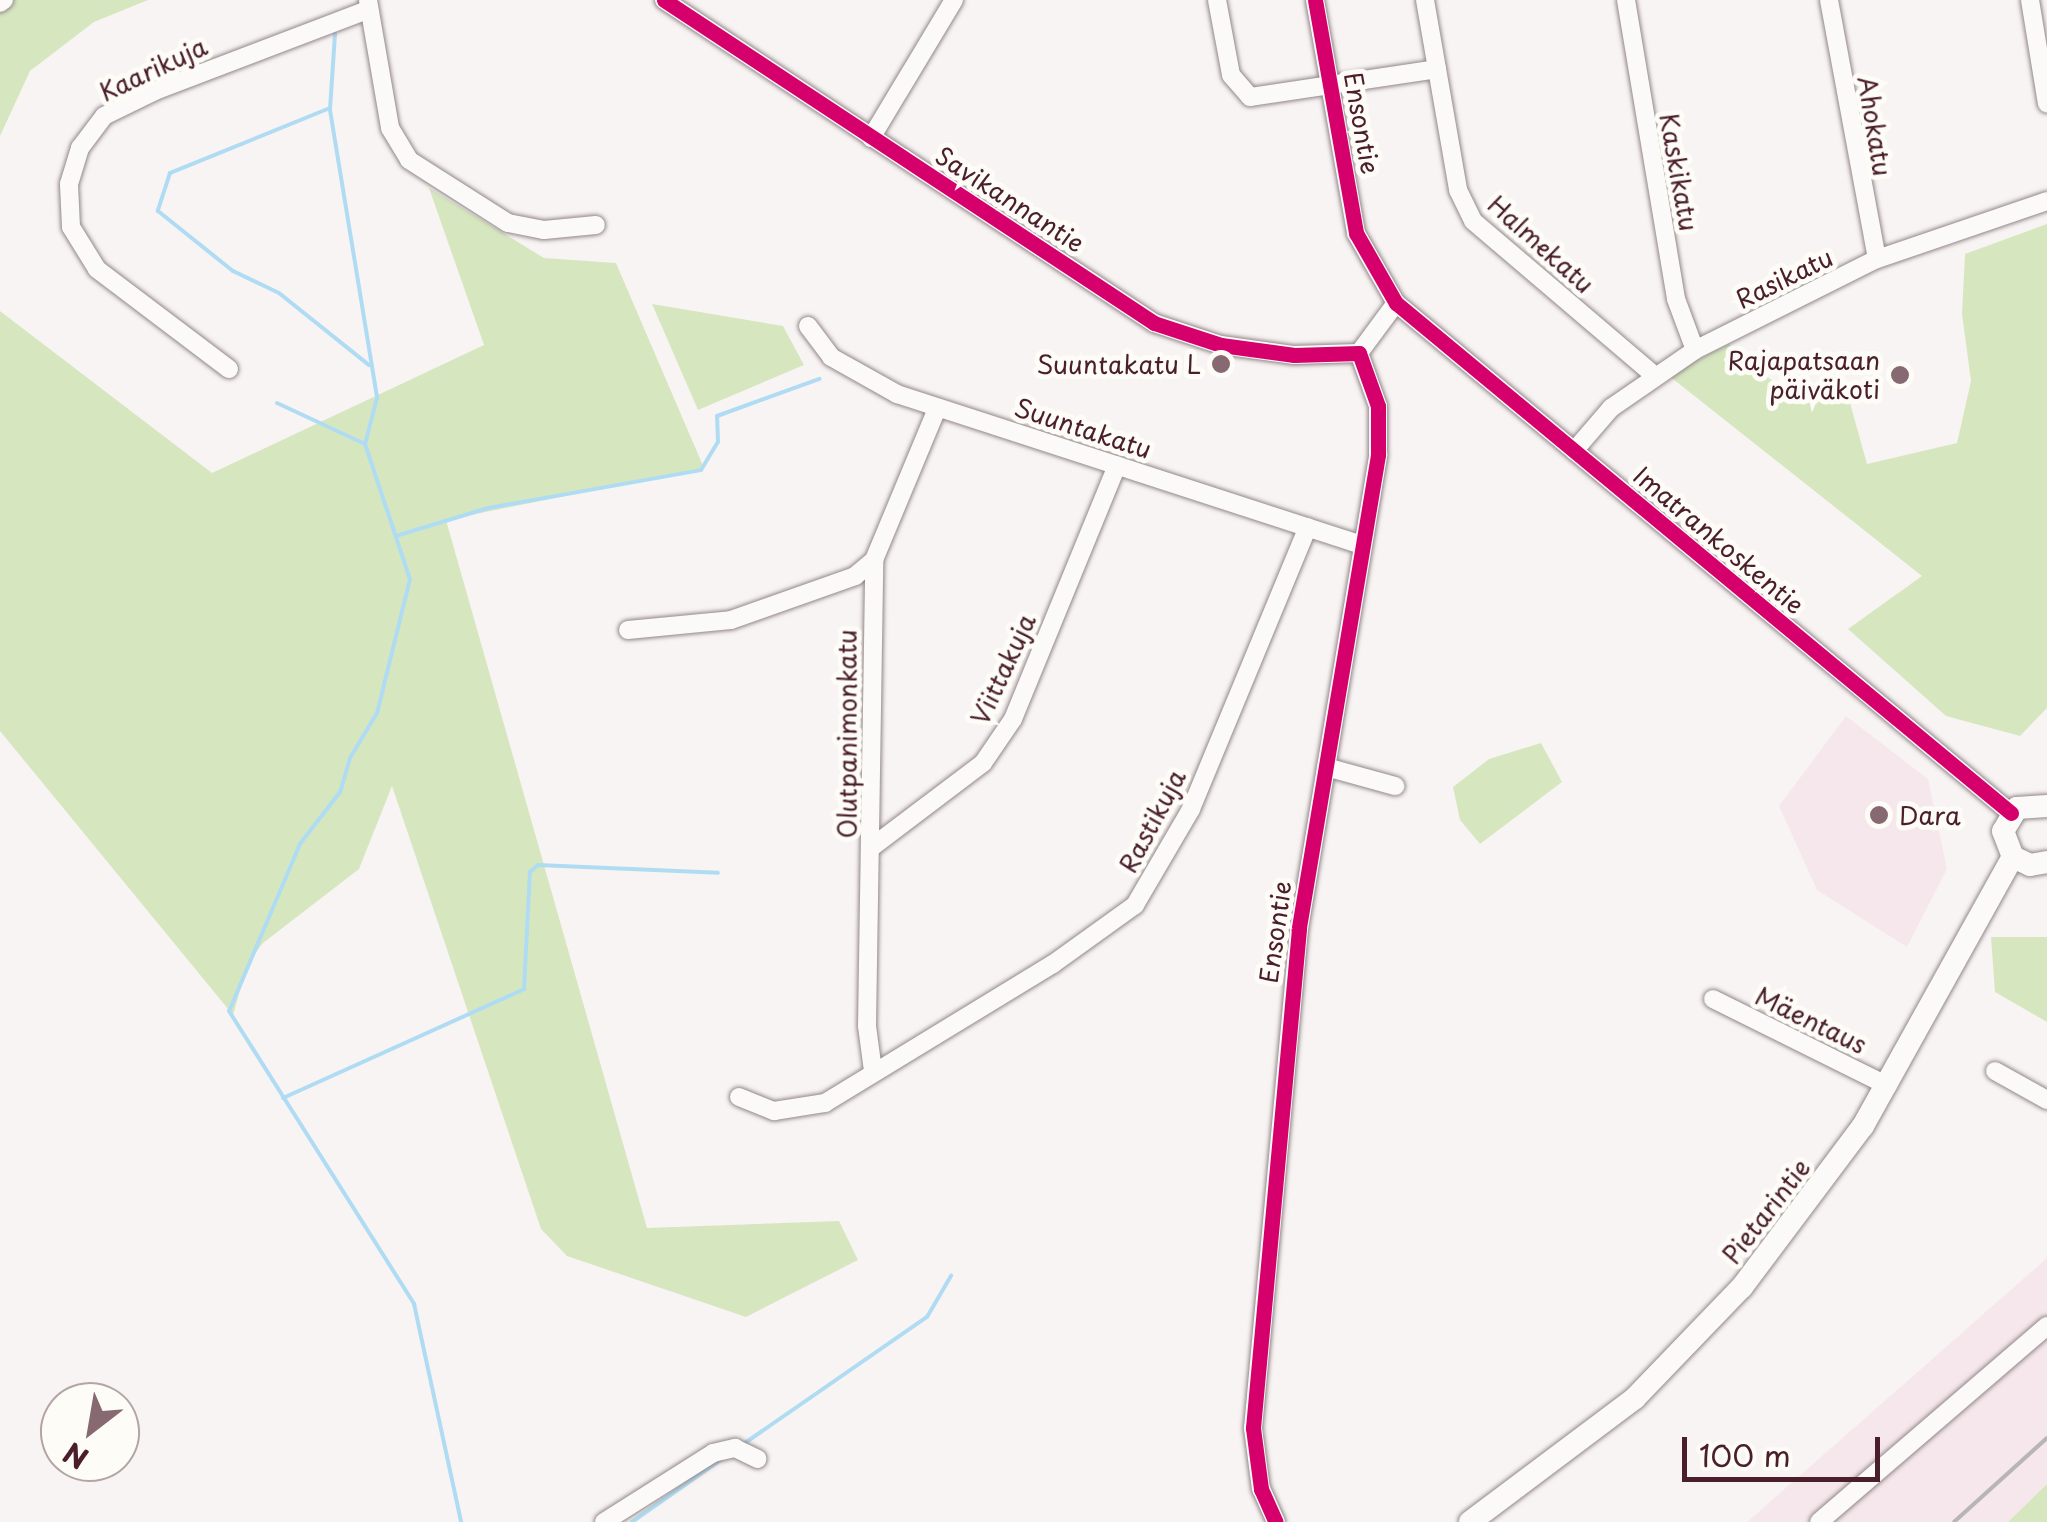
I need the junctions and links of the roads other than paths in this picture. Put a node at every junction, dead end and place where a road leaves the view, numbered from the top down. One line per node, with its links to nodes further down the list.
1 (664, 0): 13 (street, Savikannantie)
2 (954, 0): 13 (street)
3 (1217, 0): 11 (street)
4 (1315, 0): 11 (street, Ensontie)
5 (1425, 0): 10 (street, Halmekatu)
6 (1626, 0): 19 (street, Kaskikatu)
7 (1828, 0): 16 (street, Ahokatu)
8 (2030, 0): 12 (street)
9 (368, 5): 15 (street); 21 (street, Kaarikuja)
10 (1437, 69): 11 (street); 22 (street, Halmekatu)
11 (1330, 83): 17 (street, Ensontie)
12 (2047, 104)
13 (872, 138): 20 (street, Savikannantie)
14 (2047, 201): 16 (street, Rasikatu)
15 (596, 225)
16 (1877, 259): 19 (street, Rasikatu)
17 (1396, 304): 20 (street); 24 (street, Imatrankoskentie)
18 (808, 326): 23 (street, Suuntakatu)
19 (1695, 350): 22 (street, Rasikatu)
20 (1359, 352): 27 (street, Ensontie)
21 (229, 370)
22 (1654, 375): 24 (street, Rasikatu)
23 (937, 408): 25 (street, Suuntakatu); 28 (street, Olutpanimonkatu)
24 (1574, 451): 33 (street, Imatrankoskentie)
25 (1117, 465): 26 (street, Suuntakatu); 34 (street, Viittakuja)
26 (1308, 528): 27 (street, Suuntakatu); 38 (street, Rastikuja)
27 (1362, 544): 30 (street, Ensontie)
28 (874, 560): 29 (street); 34 (street, Olutpanimonkatu)
29 (628, 630)
30 (1326, 768): 31 (street); 46 (street, Ensontie)
31 (1395, 786)
32 (2047, 806): 33 (main road)
33 (2011, 814): 35 (main road)
34 (872, 847): 38 (street, Olutpanimonkatu)
35 (2013, 857): 36 (main road); 40 (main road, Pietarintie)
36 (2047, 862)
37 (1713, 999): 40 (street, Mäentaus)
38 (873, 1071): 41 (street, Rastikuja)
39 (1996, 1071): 42 (street)
40 (1888, 1086): 47 (main road, Pietarintie)
41 (738, 1097)
42 (2047, 1100)
43 (2047, 1326): 48 (street)
44 (758, 1459): 45 (street)
45 (604, 1522)
46 (1276, 1522)
47 (1470, 1522)
48 (1819, 1522)

